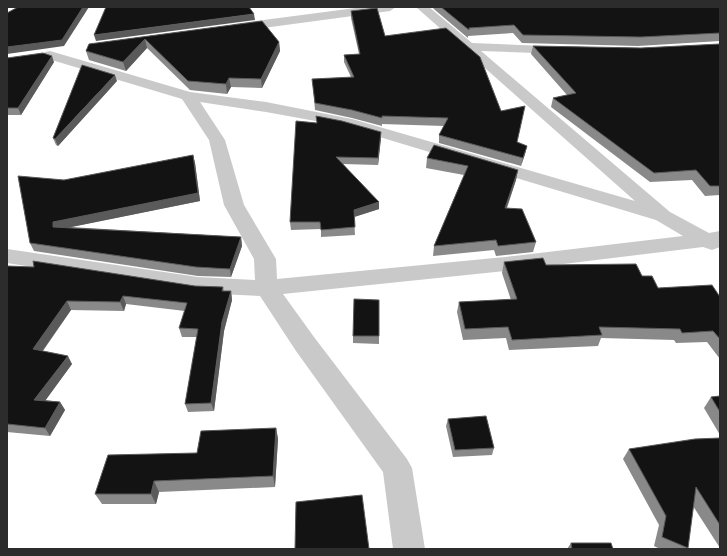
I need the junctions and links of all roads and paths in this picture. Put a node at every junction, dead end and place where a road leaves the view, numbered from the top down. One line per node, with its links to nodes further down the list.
1 (390, 7): 3 (street)
2 (422, 7): 4 (street)
3 (219, 31)
4 (468, 46): 5 (street); 8 (street)
5 (578, 50)
6 (81, 51): 7 (street)
7 (188, 96): 8 (street); 11 (street)
8 (663, 216): 9 (street)
9 (716, 243): 11 (street)
10 (7, 256): 11 (street)
11 (267, 288): 12 (street)
12 (409, 549)

